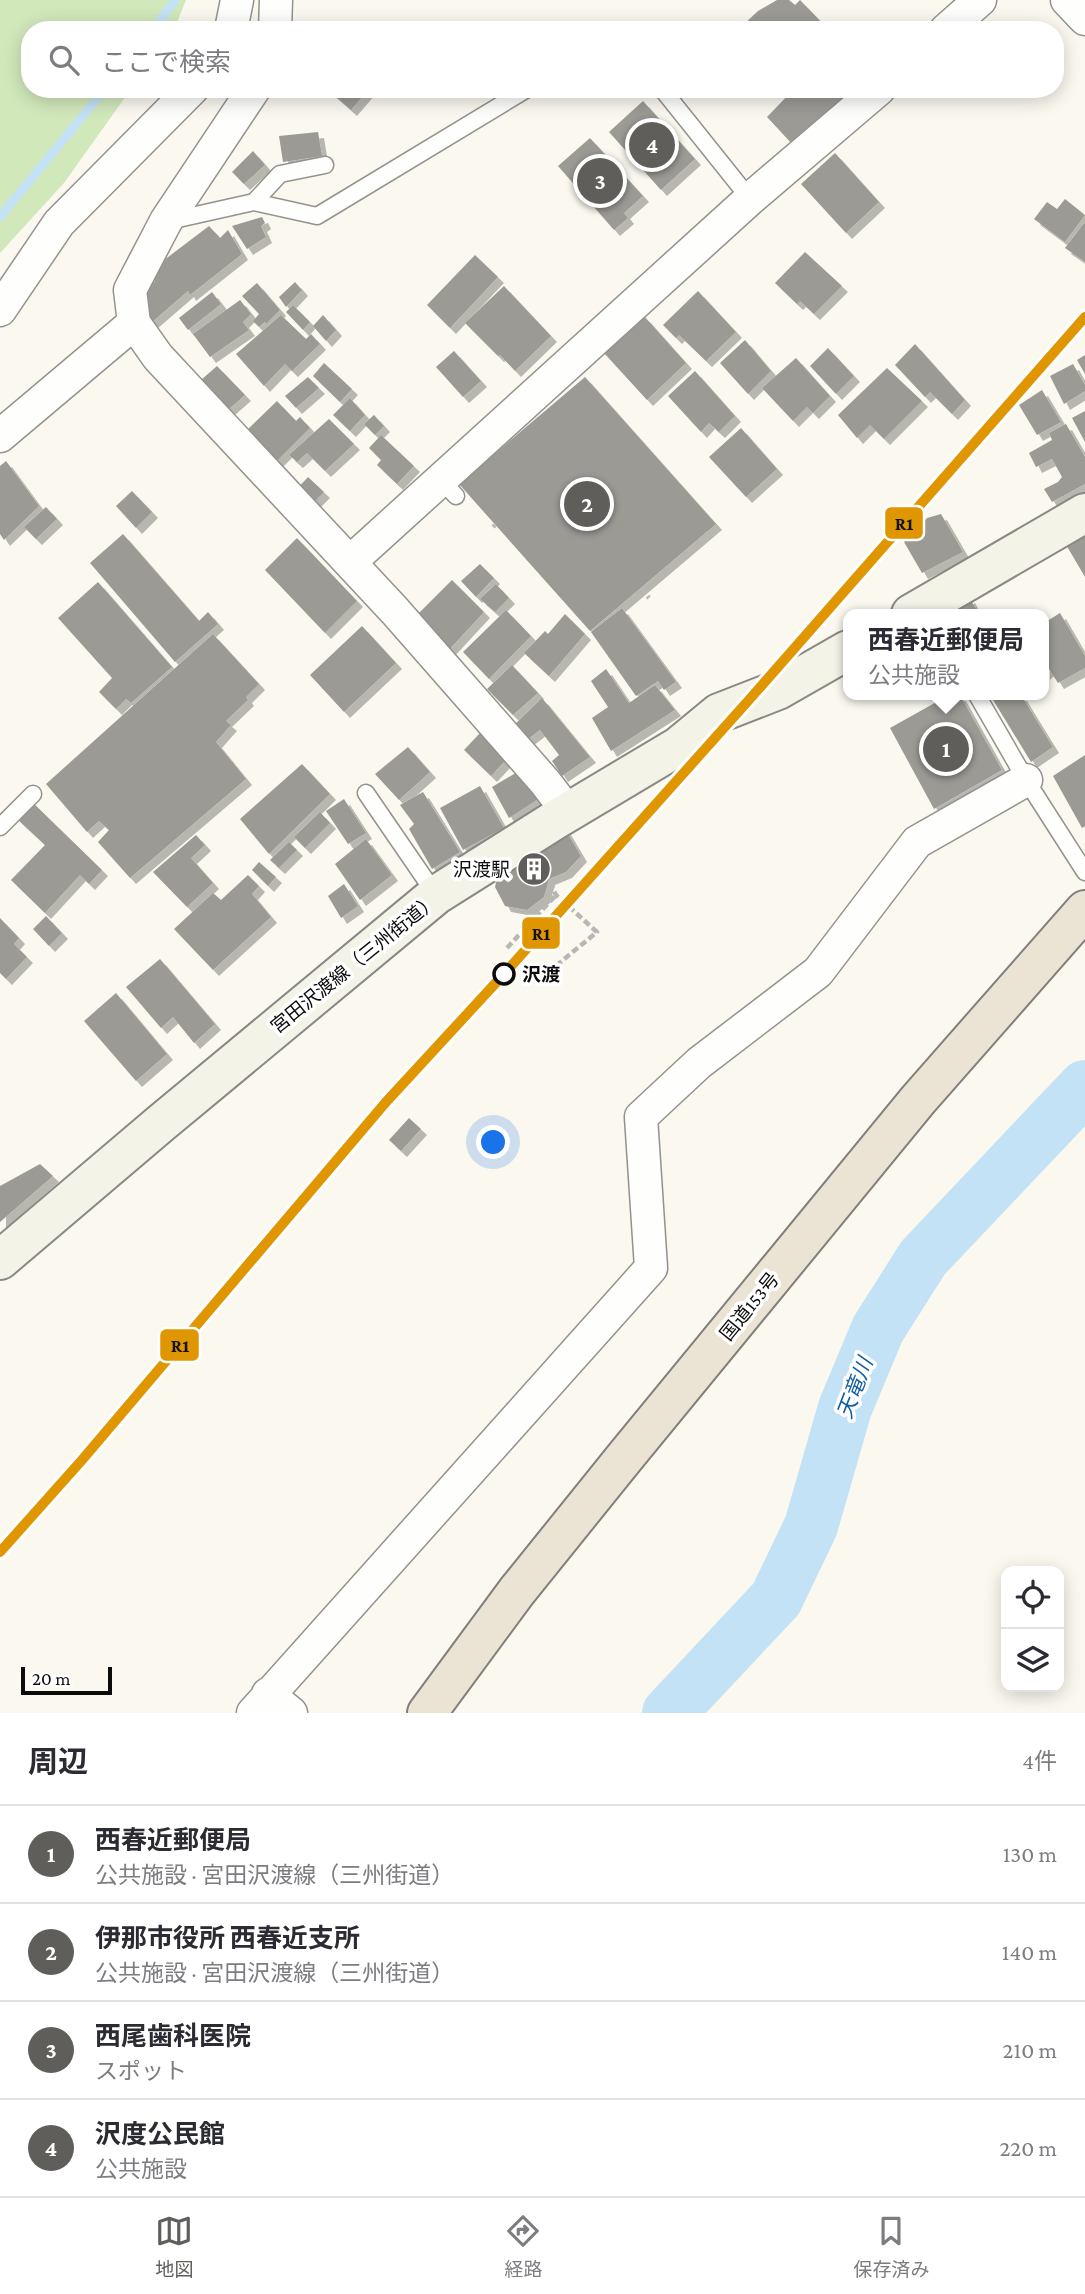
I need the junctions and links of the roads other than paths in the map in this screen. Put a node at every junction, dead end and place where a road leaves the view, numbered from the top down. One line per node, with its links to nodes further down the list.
1 (237, 0): 6 (street)
2 (276, 0): 7 (street)
3 (980, 0): 8 (street)
4 (1067, 0): 5 (street)
5 (1085, 19)
6 (233, 21)
7 (275, 21)
8 (956, 21)
9 (183, 98): 18 (street)
10 (248, 98): 17 (street)
11 (512, 98): 16 (lane)
12 (669, 98): 15 (lane)
13 (868, 98): 15 (street)
14 (325, 165): 16 (lane)
15 (750, 199): 22 (street)
16 (254, 202): 17 (lane)
17 (166, 221): 19 (street)
18 (0, 310)
19 (134, 323): 20 (street); 22 (street)
20 (0, 436)
21 (1085, 513): 23 (main road)
22 (350, 562): 29 (street)
23 (927, 609)
24 (843, 653): 29 (main road, 宮田沢渡線（三州街道）)
25 (981, 700): 26 (lane)
26 (1026, 780): 31 (lane); 35 (street)
27 (366, 793): 32 (lane)
28 (33, 794): 30 (lane)
29 (568, 812): 32 (main road, 宮田沢渡線（三州街道）)
30 (0, 827)
31 (1085, 872)
32 (436, 895): 34 (main road, 宮田沢渡線（三州街道）)
33 (1085, 910): 36 (highway, 国道153号)
34 (0, 1260)
35 (271, 1707)
36 (427, 1713)

